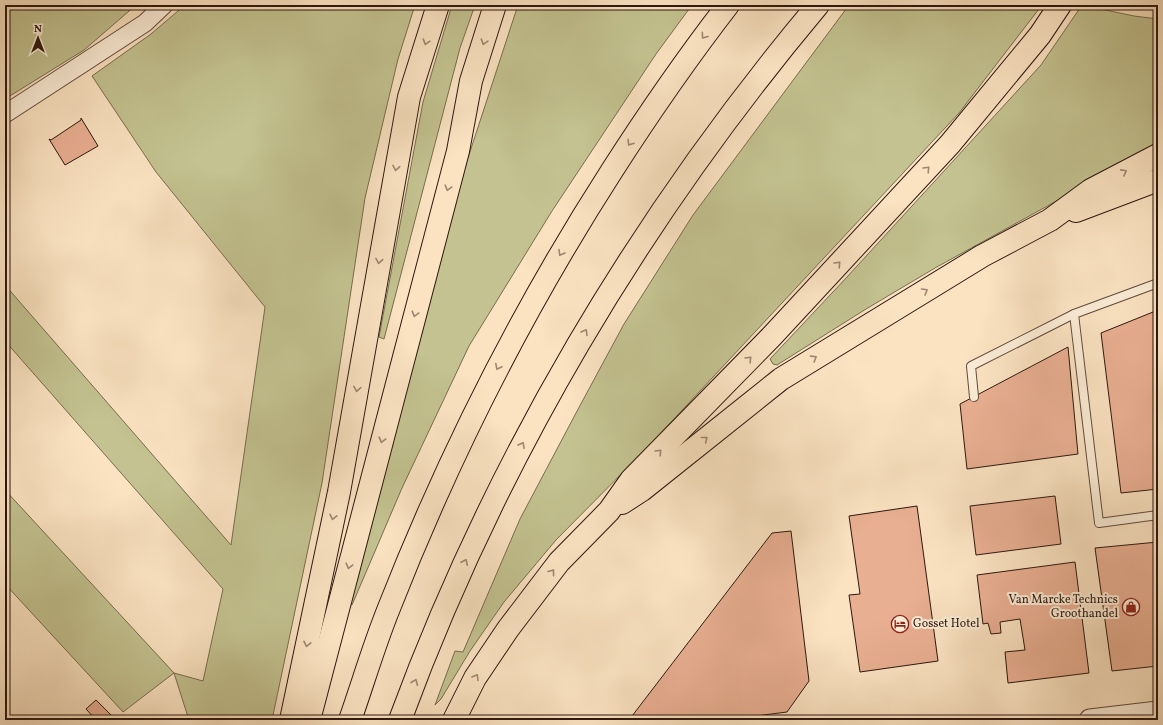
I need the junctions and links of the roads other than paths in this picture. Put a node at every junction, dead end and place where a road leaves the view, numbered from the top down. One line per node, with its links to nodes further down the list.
1 (164, 5): 7 (street)
2 (438, 5): 20 (highway, one-way to 20)
3 (495, 5): 21 (highway, one-way to 21)
4 (728, 5): 22 (highway, one-way to 22)
5 (818, 5): 19 (highway, one-way to 5)
6 (1060, 5): 14 (highway, one-way to 6)
7 (5, 114)
8 (1158, 154): 10 (highway, one-way to 8)
9 (1158, 180): 10 (highway)
10 (1050, 220): 14 (highway, one-way to 10)
11 (1158, 283): 12 (lane)
12 (1074, 314): 13 (lane); 15 (lane)
13 (974, 397)
14 (609, 511): 17 (highway, one-way to 14)
15 (1158, 515)
16 (1158, 712): 18 (street)
17 (456, 716)
18 (1122, 718): 23 (street)
19 (400, 719)
20 (291, 720)
21 (309, 720)
22 (350, 720)
23 (1090, 720)

